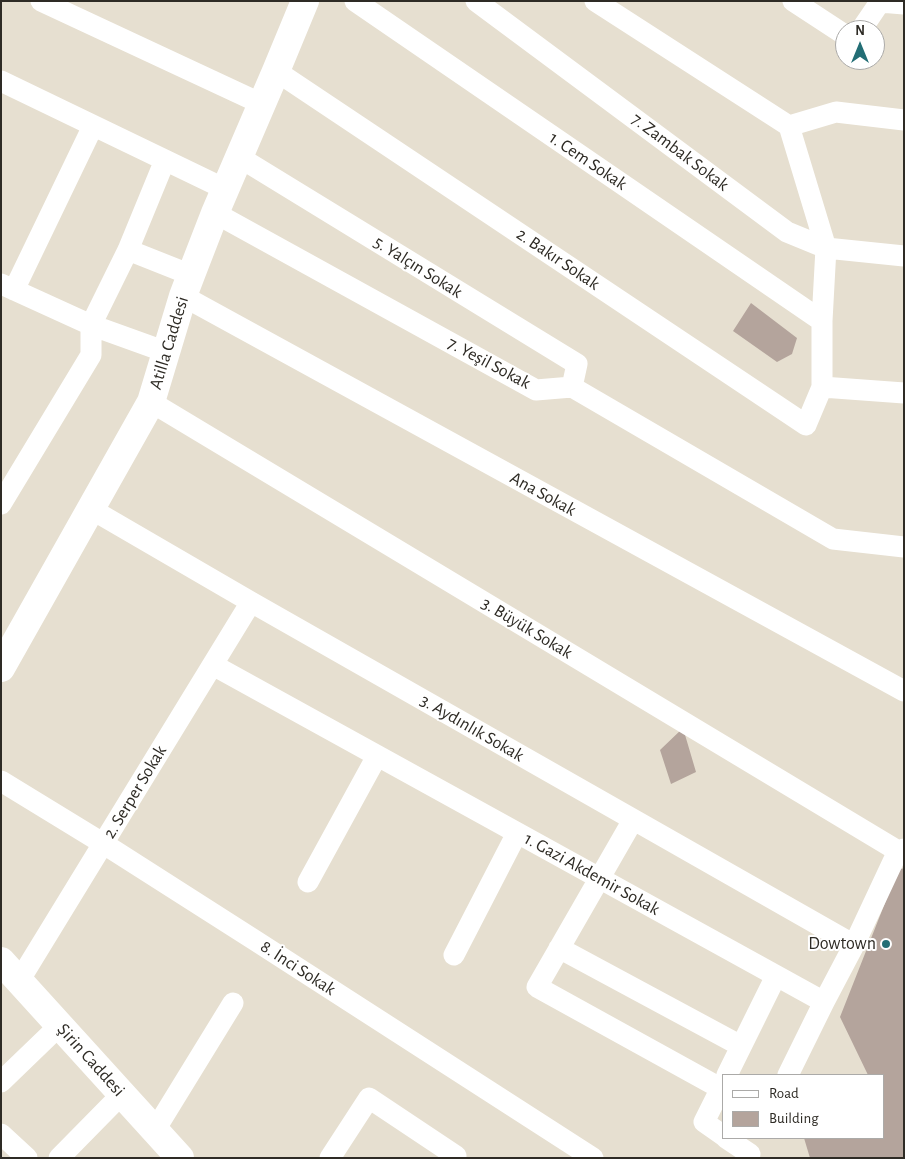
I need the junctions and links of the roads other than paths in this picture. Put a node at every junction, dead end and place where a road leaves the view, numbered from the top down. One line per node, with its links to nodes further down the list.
1 (41, 1): 12 (street)
2 (355, 1): 24 (street, 1. Cem Sokak)
3 (476, 1): 19 (street, 7. Zambak Sokak)
4 (596, 1): 15 (street)
5 (793, 1): 9 (street)
6 (302, 2): 10 (street, Atilla Caddesi)
7 (904, 4): 8 (street)
8 (868, 20)
9 (835, 28)
10 (276, 71): 12 (street, Atilla Caddesi); 28 (street, 2. Bakır Sokak)
11 (3, 87): 14 (street, 7. Yeşil Sokak)
12 (262, 104): 16 (street, Atilla Caddesi)
13 (904, 120): 15 (street)
14 (93, 126): 17 (street, 7. Yeşil Sokak); 23 (street)
15 (789, 126): 19 (street)
16 (239, 157): 18 (street, Atilla Caddesi); 27 (street, 5. Yalçın Sokak)
17 (165, 160): 18 (street, 7. Yeşil Sokak); 20 (street)
18 (220, 201): 22 (street, Atilla Caddesi); 27 (street, 7. Yeşil Sokak)
19 (826, 248): 21 (street, 7. Zambak Sokak); 24 (street)
20 (128, 250): 22 (street, Ana Sokak); 25 (street)
21 (904, 256)
22 (187, 286): 26 (street, Atilla Caddesi); 37 (street, Ana Sokak)
23 (8, 287): 25 (street)
24 (822, 322): 28 (street)
25 (91, 325): 26 (street); 31 (street)
26 (166, 352): 30 (street, Atilla Caddesi)
27 (572, 387): 33 (street)
28 (822, 387): 29 (street)
29 (904, 393)
30 (151, 402): 32 (street, Atilla Caddesi); 43 (street, 3. Büyük Sokak)
31 (1, 504)
32 (91, 509): 34 (street, 3. Aydınlık Sokak); 36 (street, Atilla Caddesi)
33 (904, 547)
34 (251, 602): 35 (street, 2. Serper Sokak); 40 (street, 3. Aydınlık Sokak)
35 (212, 665): 38 (street, 1. Gazi Akdemir Sokak); 42 (street, 2. Serper Sokak)
36 (1, 668)
37 (904, 691)
38 (377, 756): 41 (street, 1. Gazi Akdemir Sokak); 45 (street)
39 (1, 781): 42 (street, 8. İnci Sokak)
40 (633, 820): 44 (street); 46 (street, 3. Aydınlık Sokak)
41 (517, 833): 44 (street, 1. Gazi Akdemir Sokak); 48 (street)
42 (104, 844): 51 (street, 2. Serper Sokak); 72 (street, 8. İnci Sokak)
43 (901, 850): 46 (street)
44 (599, 878): 47 (street); 50 (street, 1. Gazi Akdemir Sokak)
45 (308, 882)
46 (854, 945): 52 (street)
47 (559, 948): 55 (street); 58 (street)
48 (454, 955)
49 (1, 961): 51 (street, Şirin Caddesi)
50 (776, 976): 52 (street, 1. Gazi Akdemir Sokak); 55 (street)
51 (20, 981): 54 (street, Şirin Caddesi)
52 (824, 1002): 57 (street)
53 (233, 1003): 62 (street)
54 (60, 1025): 59 (street); 61 (street, Şirin Caddesi)
55 (741, 1046): 56 (street)
56 (728, 1074)
57 (788, 1074)
58 (722, 1081)
59 (1, 1082)
60 (722, 1086): 64 (street)
61 (122, 1094): 62 (street, Şirin Caddesi); 68 (street)
62 (155, 1130): 69 (street, Şirin Caddesi)
63 (1, 1134): 67 (street)
64 (722, 1135)
65 (729, 1139): 66 (street)
66 (752, 1150)
67 (27, 1158)
68 (59, 1158)
69 (180, 1158)
70 (330, 1158): 71 (street)
71 (455, 1158)
72 (593, 1158)

